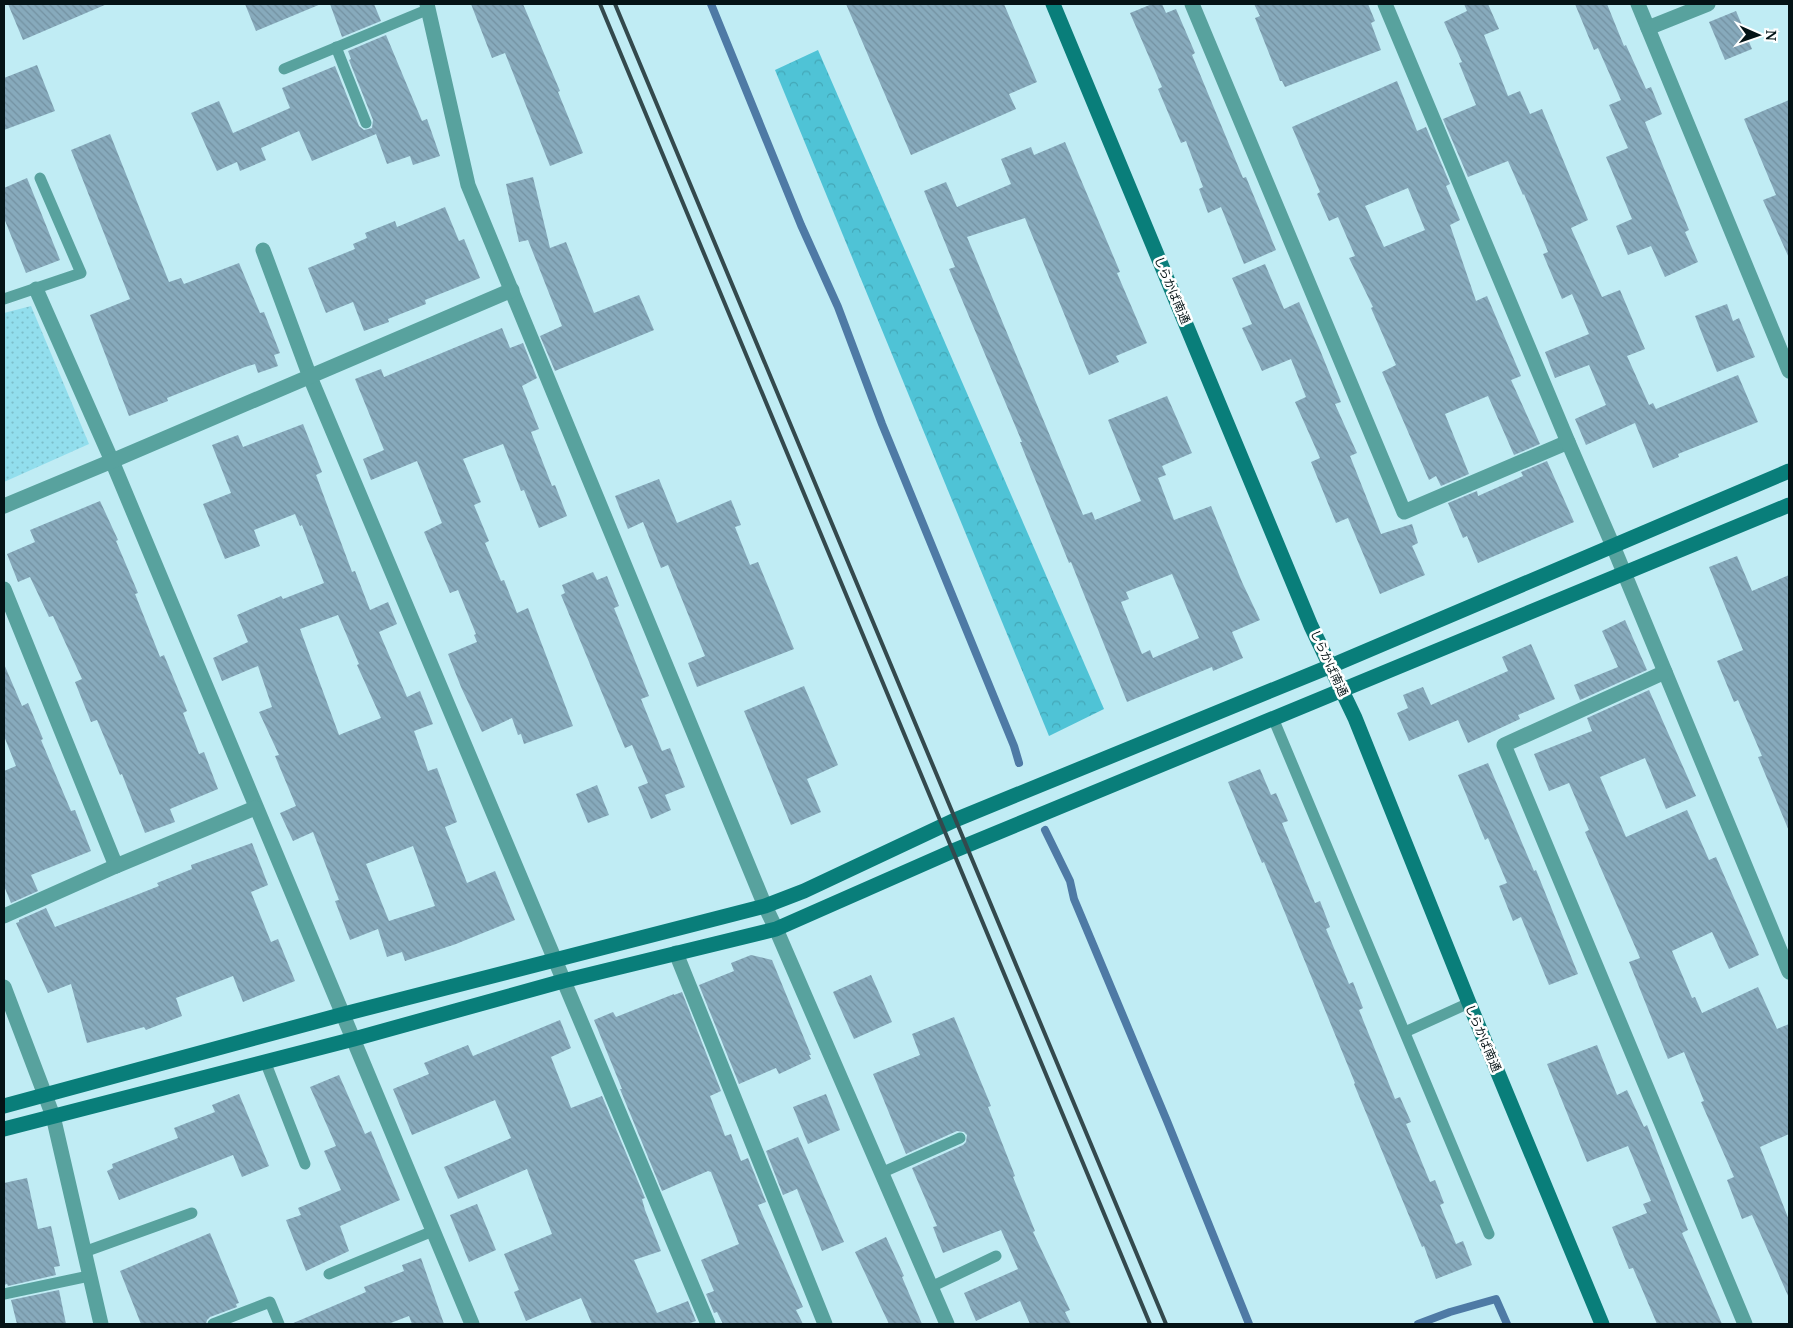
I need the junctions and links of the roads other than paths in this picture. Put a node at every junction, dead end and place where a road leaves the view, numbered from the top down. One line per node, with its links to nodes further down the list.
1 (1053, 4): 27 (street, しらかば南通)
2 (1192, 4): 19 (street)
3 (1385, 4): 19 (street)
4 (1638, 4): 7 (street)
5 (1708, 4): 7 (street)
6 (428, 6): 8 (lane); 14 (street)
7 (1648, 28): 16 (street)
8 (336, 47): 9 (lane); 10 (lane)
9 (284, 69)
10 (366, 123)
11 (40, 178): 13 (lane)
12 (263, 250): 18 (street)
13 (36, 289): 15 (lane); 20 (street)
14 (512, 290): 18 (street); 33 (street)
15 (4, 299)
16 (1785, 349): 17 (street)
17 (1789, 371)
18 (310, 376): 20 (street); 37 (street)
19 (1568, 442): 24 (street)
20 (112, 461): 23 (street); 31 (street)
21 (1789, 470): 24 (street)
22 (1789, 505): 25 (street)
23 (4, 506)
24 (1613, 546): 25 (street); 27 (street)
25 (1624, 574): 28 (street); 29 (street)
26 (4, 589): 32 (street)
27 (1331, 666): 29 (street, しらかば南通); 33 (street)
28 (1665, 672): 38 (street); 70 (street)
29 (1341, 689): 30 (street); 41 (street, しらかば南通)
30 (1273, 718): 35 (street); 43 (lane)
31 (255, 808): 32 (street); 42 (street)
32 (116, 866): 34 (street)
33 (765, 906): 35 (street); 37 (street)
34 (4, 916)
35 (776, 929): 36 (street); 52 (street)
36 (676, 953): 39 (street); 67 (street)
37 (555, 961): 39 (street); 42 (street)
38 (1789, 972)
39 (563, 981): 44 (street); 66 (street)
40 (4, 987): 46 (street)
41 (1469, 1004): 43 (lane); 69 (street, しらかば南通)
42 (344, 1014): 44 (street); 46 (street)
43 (1404, 1032): 55 (lane)
44 (354, 1039): 45 (street); 54 (street)
45 (265, 1061): 48 (street); 51 (lane)
46 (44, 1096): 47 (street); 48 (street)
47 (4, 1106)
48 (53, 1116): 49 (street); 56 (street)
49 (4, 1129)
50 (960, 1138): 52 (lane)
51 (305, 1164)
52 (881, 1173): 60 (street)
53 (192, 1213): 56 (lane)
54 (433, 1231): 58 (lane); 65 (street)
55 (1489, 1234)
56 (84, 1252): 59 (street)
57 (996, 1256): 60 (lane)
58 (329, 1274)
59 (89, 1276): 61 (lane); 62 (street)
60 (931, 1288): 68 (street)
61 (4, 1294)
62 (101, 1324)
63 (213, 1324): 64 (lane)
64 (279, 1324)
65 (472, 1324)
66 (708, 1324)
67 (826, 1324)
68 (946, 1324)
69 (1602, 1324)
70 (1745, 1324)

